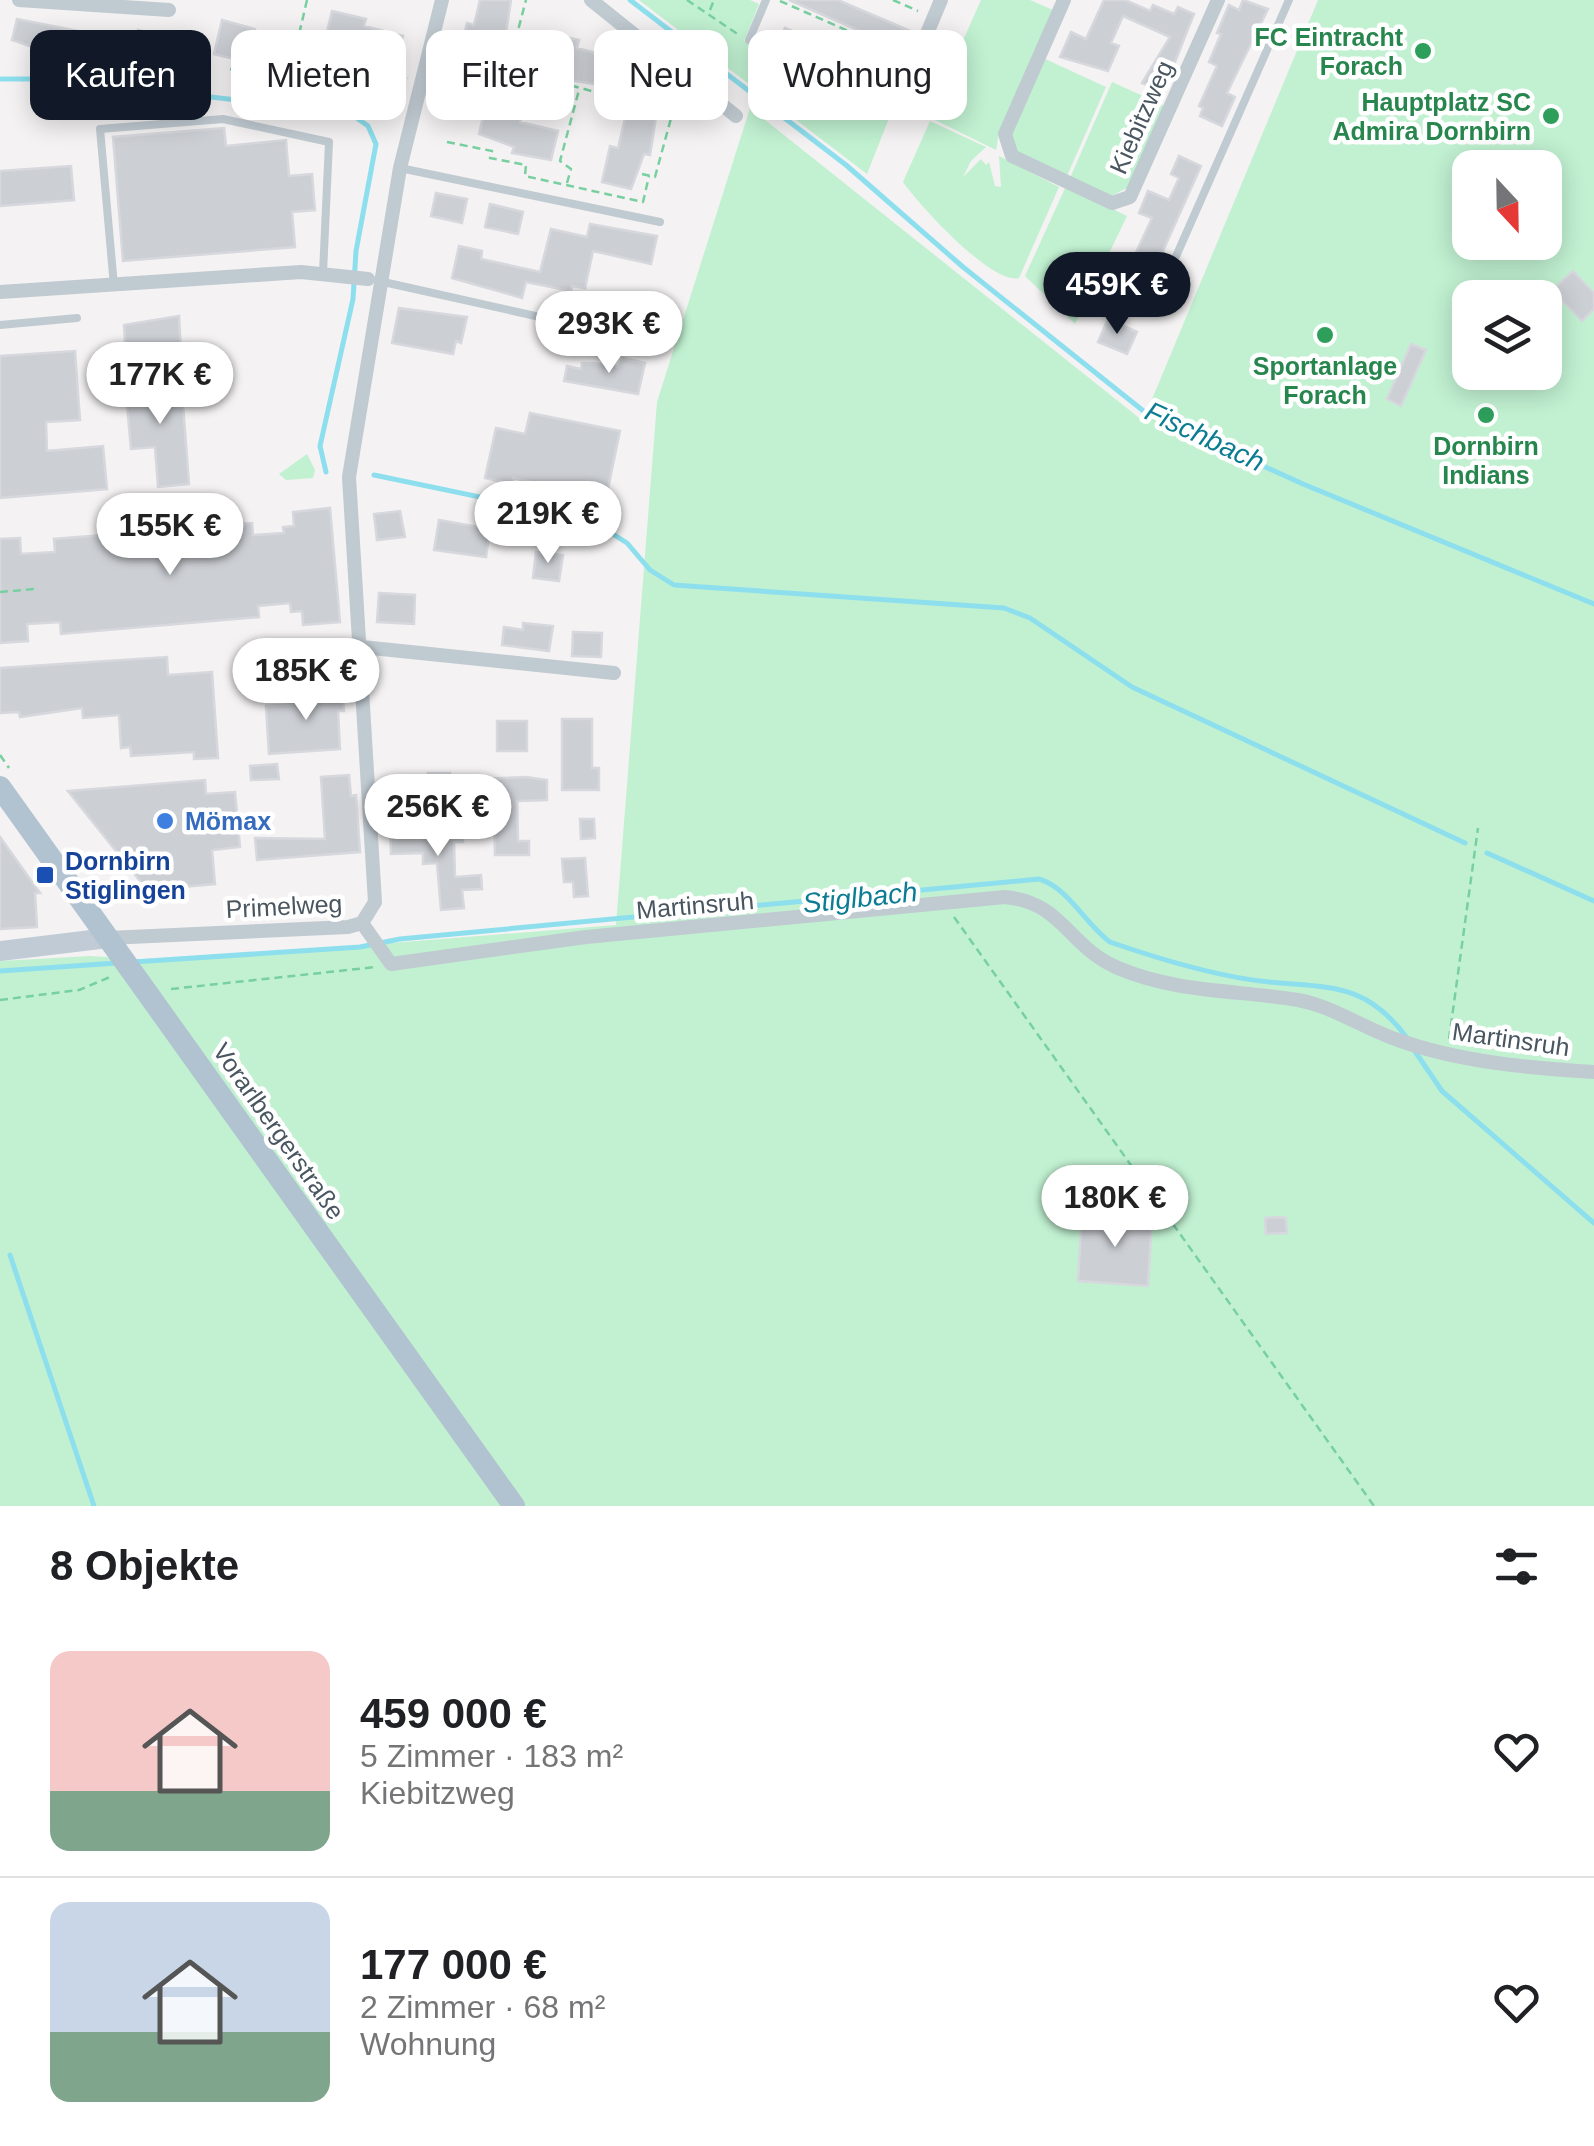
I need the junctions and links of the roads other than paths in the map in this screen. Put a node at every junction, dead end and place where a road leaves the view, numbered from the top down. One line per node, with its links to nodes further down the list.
1 (20, 0): 9 (street)
2 (442, 0): 13 (street, Primelweg)
3 (592, 0): 12 (street)
4 (766, 0): 10 (lane)
5 (942, 0): 11 (street)
6 (1064, 0): 7 (street, Kiebitzweg)
7 (1218, 0)
8 (1289, 0): 19 (lane)
9 (169, 10)
10 (753, 30)
11 (928, 30)
12 (736, 116)
13 (400, 168): 14 (lane); 16 (street, Primelweg)
14 (660, 222)
15 (323, 272): 16 (street); 17 (street); 17 (lane)
16 (375, 280): 22 (lane); 23 (street, Primelweg)
17 (114, 286): 18 (street)
18 (0, 292)
19 (1158, 296)
20 (77, 318): 21 (lane)
21 (0, 326)
22 (652, 342)
23 (362, 646): 24 (street); 26 (street, Primelweg)
24 (614, 673)
25 (8, 783): 27 (main road, Vorarlbergerstraße)
26 (366, 928): 27 (street, Primelweg); 29 (street, Martinsruh)
27 (111, 942): 28 (main road); 30 (main road, Vorarlbergerstraße)
28 (0, 952)
29 (1594, 1072)
30 (514, 1506)

